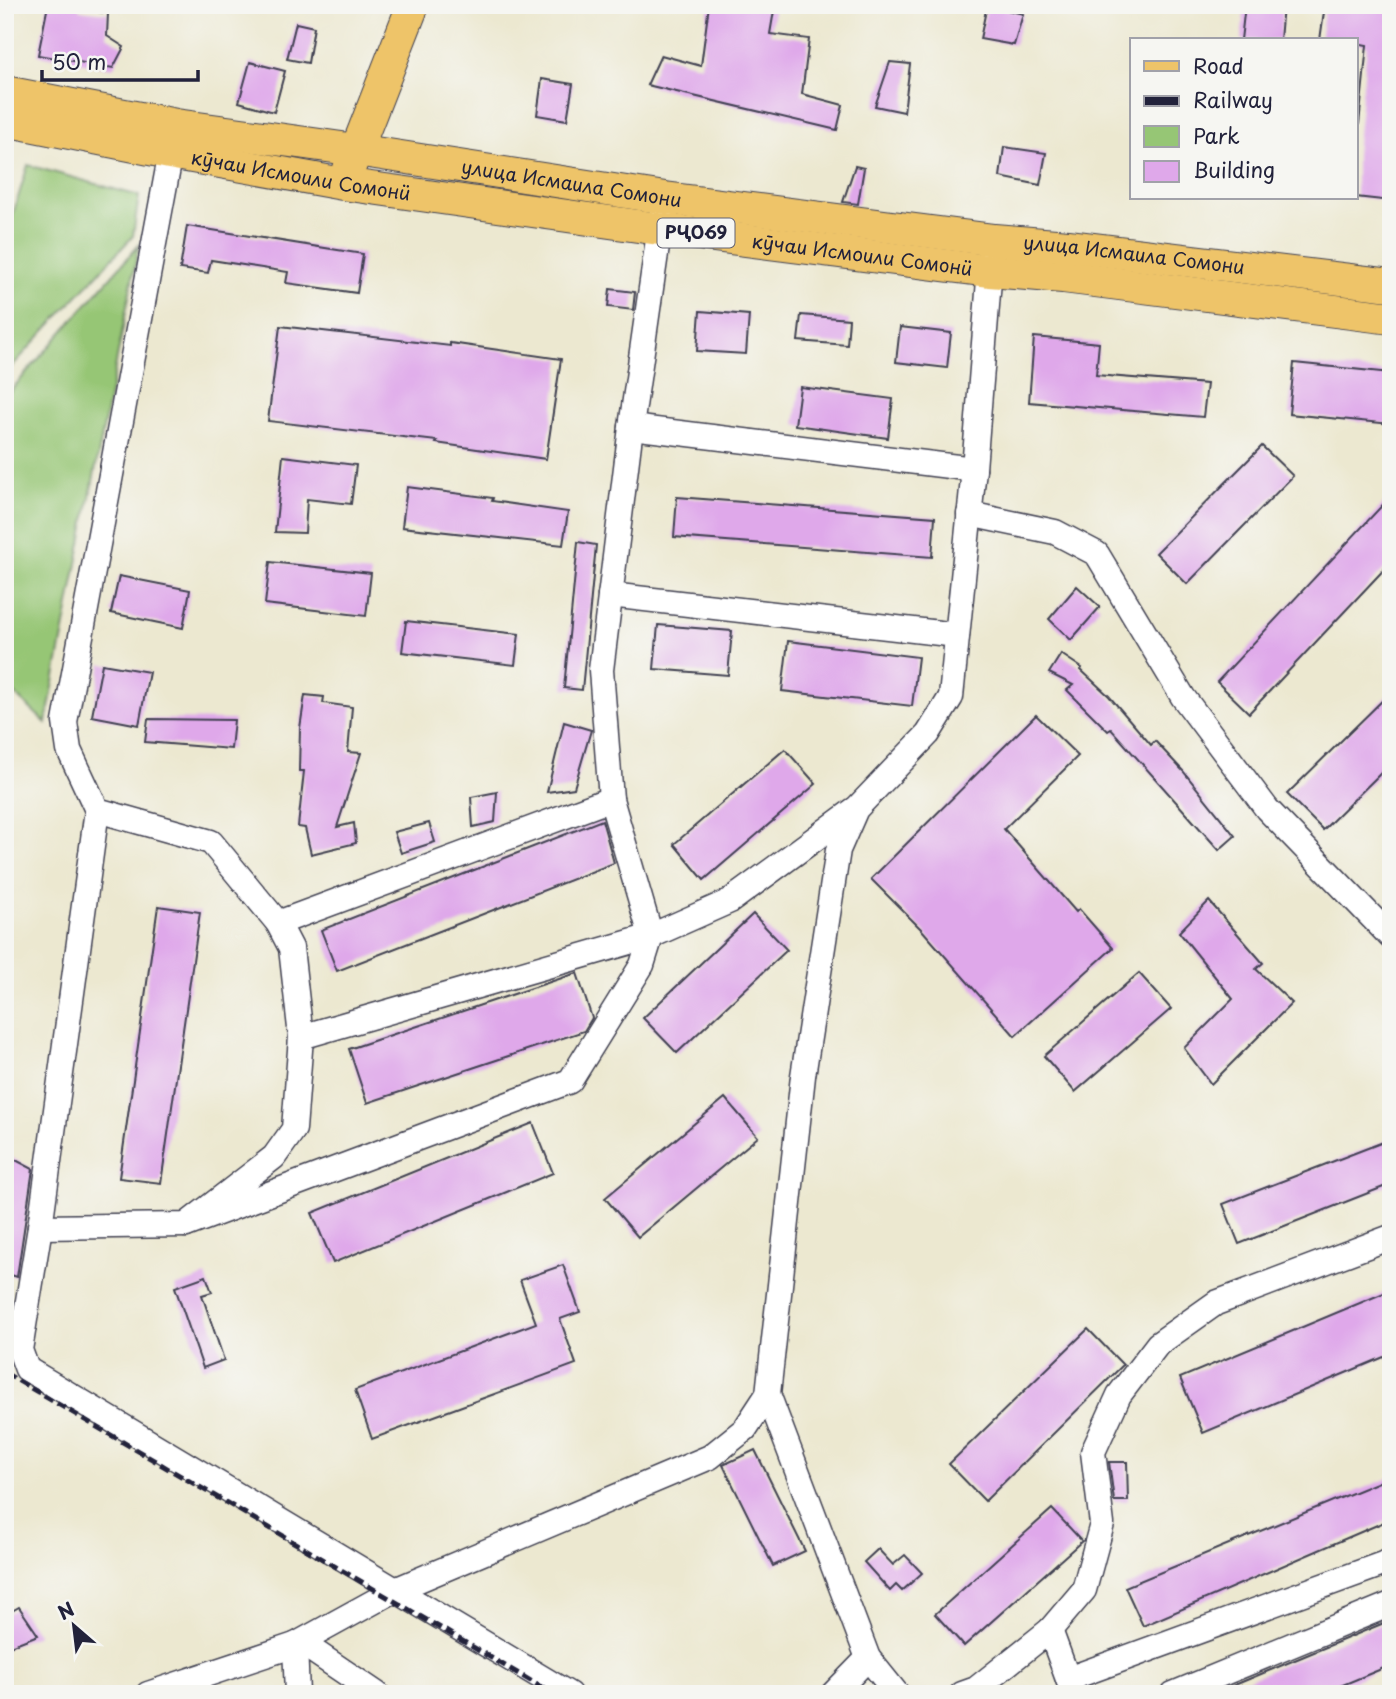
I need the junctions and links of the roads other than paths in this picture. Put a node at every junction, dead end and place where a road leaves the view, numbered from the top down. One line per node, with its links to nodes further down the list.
1 (412, 5): 5 (main road)
2 (5, 92): 4 (main road, улица Исмаила Сомони / РҶ069)
3 (5, 120): 4 (main road, кӯчаи Исмоили Сомонӣ / РҶ069)
4 (173, 139): 5 (main road, улица Исмаила Сомони / РҶ069); 6 (main road, кӯчаи Исмоили Сомонӣ / РҶ069); 20 (street)
5 (356, 150): 6 (main road); 7 (main road, улица Исмаила Сомони / РҶ069)
6 (343, 184): 8 (main road, кӯчаи Исмоили Сомонӣ / РҶ069)
7 (665, 198): 8 (street); 9 (main road, улица Исмаила Сомони / РҶ069)
8 (659, 229): 10 (main road, кӯчаи Исмоили Сомонӣ / РҶ069); 13 (street)
9 (994, 240): 10 (street); 11 (main road, улица Исмаила Сомони / РҶ069)
10 (989, 271): 12 (main road, кӯчаи Исмоили Сомонӣ / РҶ069); 14 (street)
11 (1391, 285)
12 (1391, 318)
13 (631, 427): 14 (street); 16 (street)
14 (974, 469): 15 (street)
15 (969, 514): 17 (street); 23 (street)
16 (610, 595): 17 (street); 18 (street)
17 (957, 635): 19 (street)
18 (611, 799): 21 (street); 22 (street)
19 (856, 809): 22 (street); 28 (street)
20 (97, 810): 21 (street); 26 (street)
21 (278, 923): 24 (street)
22 (651, 936): 24 (street); 25 (street)
23 (1391, 937)
24 (301, 1037): 25 (street)
25 (187, 1225): 26 (street)
26 (40, 1227): 30 (street)
27 (1391, 1237): 32 (street)
28 (768, 1394): 30 (street); 34 (street)
29 (1391, 1561): 35 (street)
30 (395, 1590): 33 (street); 39 (street)
31 (1391, 1604): 43 (street)
32 (1050, 1630): 35 (street); 42 (street)
33 (295, 1645): 36 (street); 37 (street); 38 (street)
34 (869, 1658): 40 (street); 41 (street)
35 (1070, 1687)
36 (148, 1694)
37 (297, 1694)
38 (377, 1694)
39 (569, 1694)
40 (833, 1694)
41 (897, 1694)
42 (961, 1694)
43 (1173, 1694)

